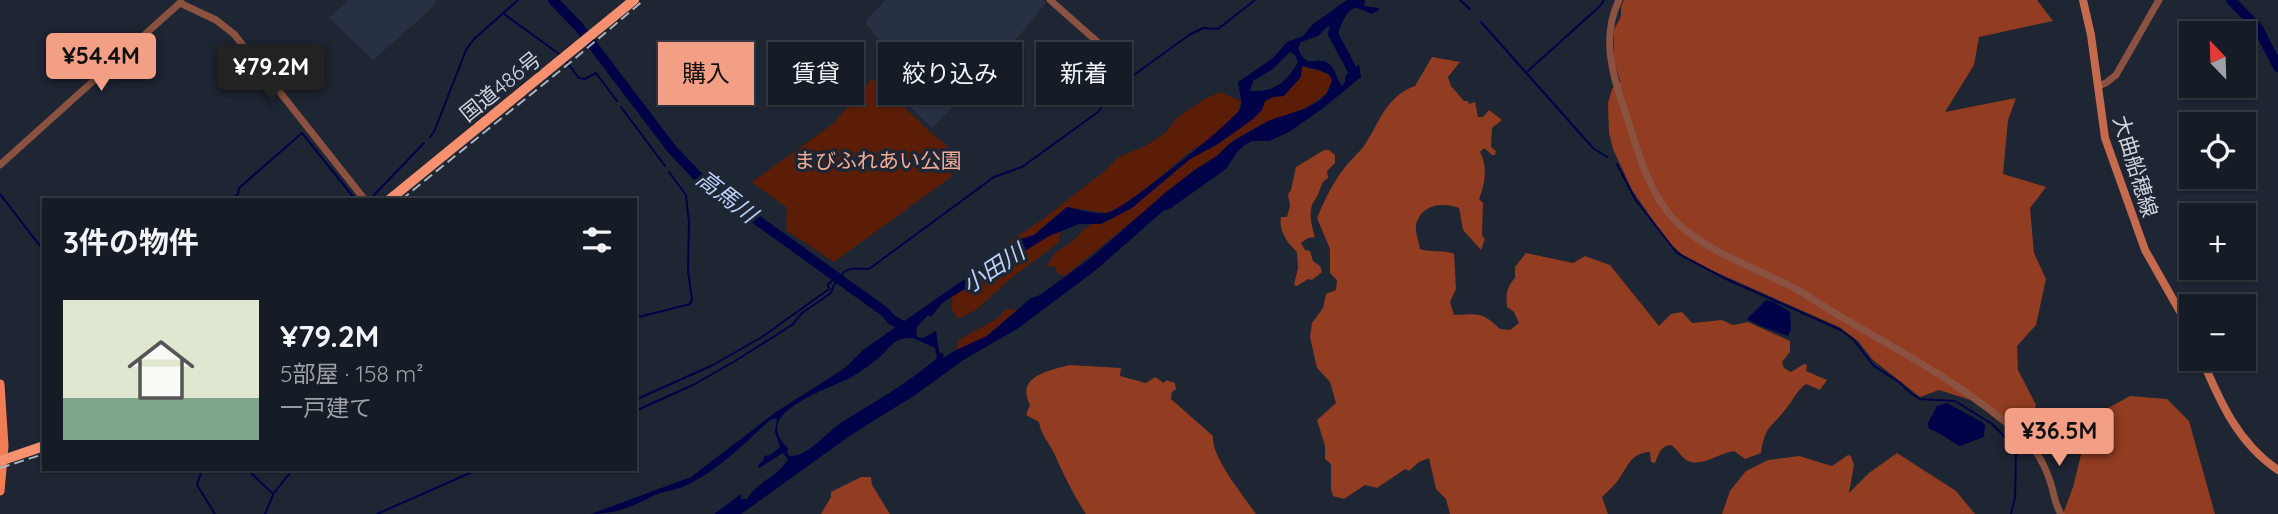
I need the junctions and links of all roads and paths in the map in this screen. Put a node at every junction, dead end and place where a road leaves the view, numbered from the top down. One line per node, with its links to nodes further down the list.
1 (634, 0): 11 (highway, 国道486号)
2 (1050, 0): 7 (street)
3 (1619, 0): 19 (street)
4 (2083, 0): 8 (main road, 大曲船穂線)
5 (2159, 0): 8 (street)
6 (182, 2): 9 (street); 10 (street)
7 (1098, 42)
8 (2098, 86): 12 (main road, 大曲船穂線)
9 (0, 165)
10 (363, 198)
11 (392, 198)
12 (2179, 310)
13 (2207, 371): 17 (main road)
14 (0, 384): 16 (main road)
15 (42, 447): 16 (highway)
16 (1, 460): 18 (main road)
17 (2278, 470)
18 (0, 491)
19 (2061, 514)

